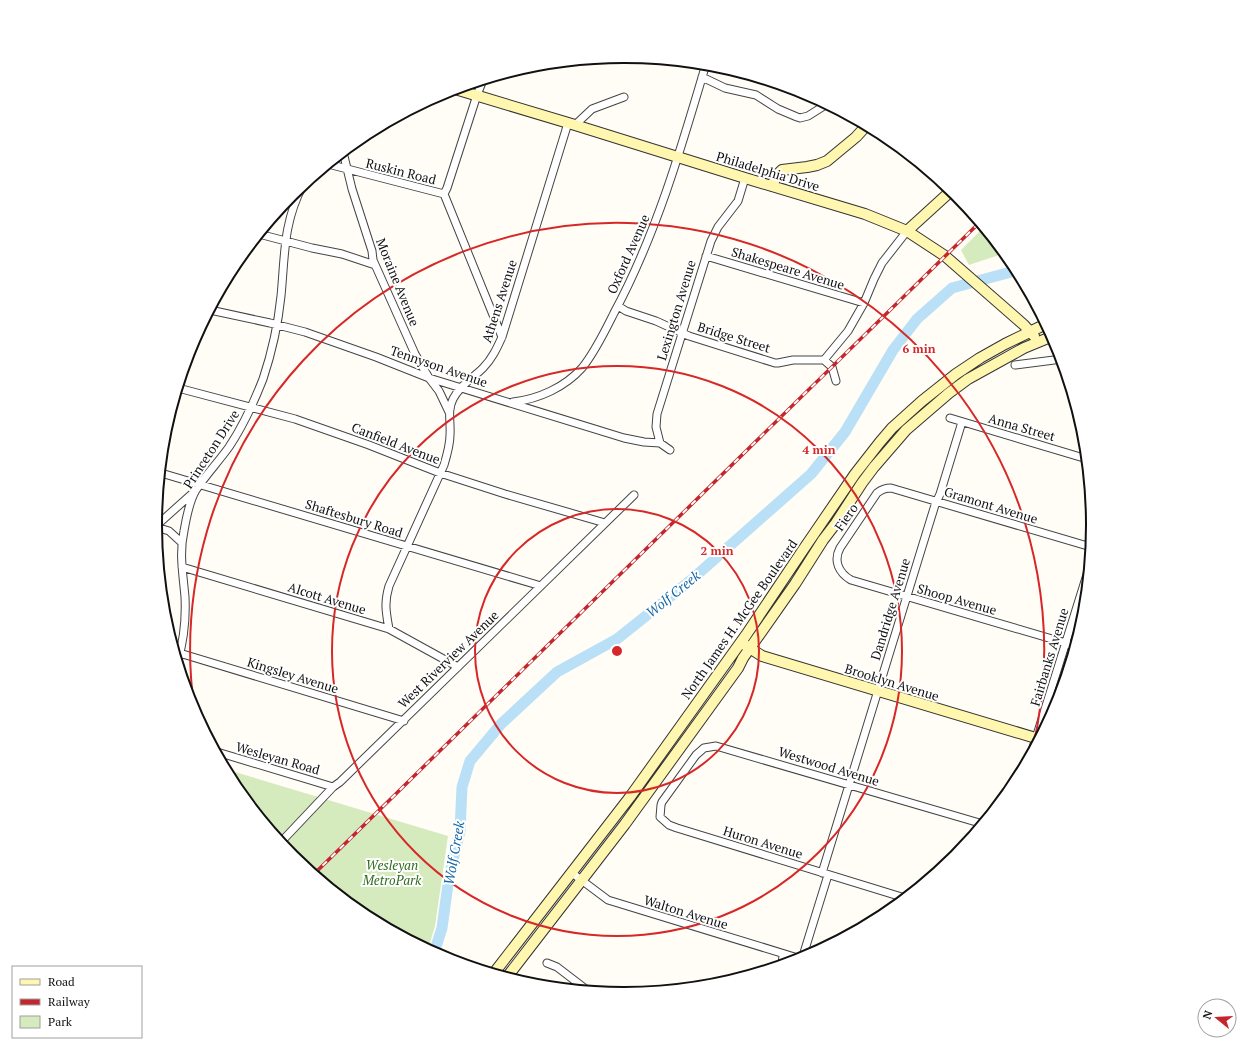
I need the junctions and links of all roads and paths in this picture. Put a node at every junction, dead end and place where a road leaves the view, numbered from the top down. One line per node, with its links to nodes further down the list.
1 (704, 70): 2 (street, Oxford Avenue)
2 (702, 77): 7 (street); 11 (street, Oxford Avenue)
3 (480, 87): 5 (street)
4 (465, 92): 5 (main road, Philadelphia Drive)
5 (477, 95): 8 (main road, Philadelphia Drive); 16 (street)
6 (624, 98): 8 (street)
7 (821, 107)
8 (571, 124): 11 (main road, Philadelphia Drive); 31 (street, Athens Avenue)
9 (863, 129): 15 (main road)
10 (344, 157): 13 (street, Moraine Avenue)
11 (678, 158): 14 (main road, Philadelphia Drive); 25 (street, Oxford Avenue)
12 (334, 166): 13 (street, Ruskin Road)
13 (347, 170): 16 (street, Ruskin Road); 23 (street, Moraine Avenue)
14 (745, 178): 15 (main road, Philadelphia Drive); 22 (street, Lexington Avenue)
15 (772, 186): 19 (main road, Philadelphia Drive)
16 (444, 194): 31 (street)
17 (947, 194): 19 (main road)
18 (296, 200): 21 (street, Princeton Drive)
19 (907, 231): 24 (street); 29 (main road, Philadelphia Drive)
20 (265, 236): 21 (street)
21 (285, 241): 23 (street); 27 (street, Princeton Drive)
22 (706, 256): 24 (street, Shakespeare Avenue); 30 (street, Lexington Avenue)
23 (376, 265): 37 (street, Moraine Avenue)
24 (864, 303): 34 (street)
25 (618, 306): 30 (street, Bridge Street); 41 (street, Oxford Avenue)
26 (215, 311): 27 (street, Tennyson Avenue)
27 (277, 325): 37 (street, Tennyson Avenue); 42 (street, Princeton Drive)
28 (1041, 326): 29 (main road, North James H. McGee Boulevard)
29 (1029, 331): 33 (main road, Philadelphia Drive); 68 (main road, North James H. McGee Boulevard)
30 (682, 332): 34 (street, Bridge Street); 46 (street, Lexington Avenue)
31 (502, 337): 39 (street, Athens Avenue)
32 (1047, 338): 33 (main road, North James H. McGee Boulevard)
33 (1039, 341): 72 (main road, North James H. McGee Boulevard)
34 (824, 360): 38 (street)
35 (1056, 360): 36 (street)
36 (1015, 365)
37 (429, 378): 39 (street, Tennyson Avenue); 43 (street, Moraine Avenue)
38 (836, 381)
39 (462, 388): 41 (street, Tennyson Avenue); 43 (street, Athens Avenue)
40 (183, 389): 42 (street, Canfield Avenue)
41 (509, 403): 46 (street, Tennyson Avenue)
42 (251, 407): 49 (street, Canfield Avenue); 51 (street, Princeton Drive)
43 (449, 412): 49 (street, Athens Avenue)
44 (950, 418): 45 (street, Anna Street)
45 (962, 422): 48 (street, Anna Street); 55 (street, Dandridge Avenue)
46 (660, 443): 47 (street)
47 (670, 450)
48 (1082, 457)
49 (440, 473): 57 (street, Canfield Avenue); 60 (street, Athens Avenue)
50 (165, 474): 51 (street, Shaftesbury Road)
51 (200, 484): 53 (street, Princeton Drive); 60 (street, Shaftesbury Road)
52 (884, 488): 55 (street, Gramont Avenue); 62 (street, Fiero)
53 (196, 491): 56 (street); 59 (street, Princeton Drive)
54 (634, 495): 57 (street, West Riverview Avenue)
55 (937, 501): 61 (street, Gramont Avenue); 66 (street, Dandridge Avenue)
56 (162, 521)
57 (605, 523): 64 (street, West Riverview Avenue)
58 (162, 529): 59 (street)
59 (181, 542): 63 (street, Princeton Drive)
60 (407, 546): 64 (street, Shaftesbury Road); 67 (street, Athens Avenue)
61 (1086, 546)
62 (838, 565): 66 (street, Shoop Avenue)
63 (182, 567): 67 (street, Alcott Avenue); 71 (street, Princeton Drive)
64 (540, 586): 74 (street, West Riverview Avenue)
65 (1082, 591): 69 (street, Fairbanks Avenue)
66 (907, 596): 69 (street, Shoop Avenue); 75 (street, Dandridge Avenue)
67 (389, 629): 74 (street, Alcott Avenue)
68 (741, 642): 72 (main road, Brooklyn Avenue); 85 (main road, North James H. McGee Boulevard)
69 (1066, 643): 70 (street, Shoop Avenue); 76 (street, Fairbanks Avenue)
70 (1071, 645)
71 (179, 648)
72 (750, 649): 75 (main road, Brooklyn Avenue); 87 (main road, North James H. McGee Boulevard)
73 (182, 656): 77 (street, Kingsley Avenue)
74 (458, 667): 77 (street, West Riverview Avenue)
75 (878, 691): 78 (main road, Brooklyn Avenue); 81 (street, Dandridge Avenue)
76 (1045, 716)
77 (404, 720): 82 (street, West Riverview Avenue)
78 (1034, 738)
79 (223, 754): 82 (street, Wesleyan Road)
80 (680, 777): 81 (street, Westwood Avenue); 86 (street, Huron Avenue)
81 (849, 784): 83 (street, Westwood Avenue); 86 (street, Dandridge Avenue)
82 (333, 787): 84 (street, West Riverview Avenue)
83 (978, 822)
84 (285, 838)
85 (572, 873): 87 (street, Walton Avenue); 94 (main road, North James H. McGee Boulevard)
86 (825, 874): 88 (street, Huron Avenue); 89 (street, Dandridge Avenue)
87 (582, 881): 90 (street, Walton Avenue); 95 (main road, North James H. McGee Boulevard)
88 (900, 896)
89 (803, 951)
90 (783, 954): 91 (street, Walton Avenue); 92 (street)
91 (790, 956)
92 (783, 959)
93 (547, 963): 96 (street)
94 (497, 969)
95 (511, 972)
96 (580, 985)

